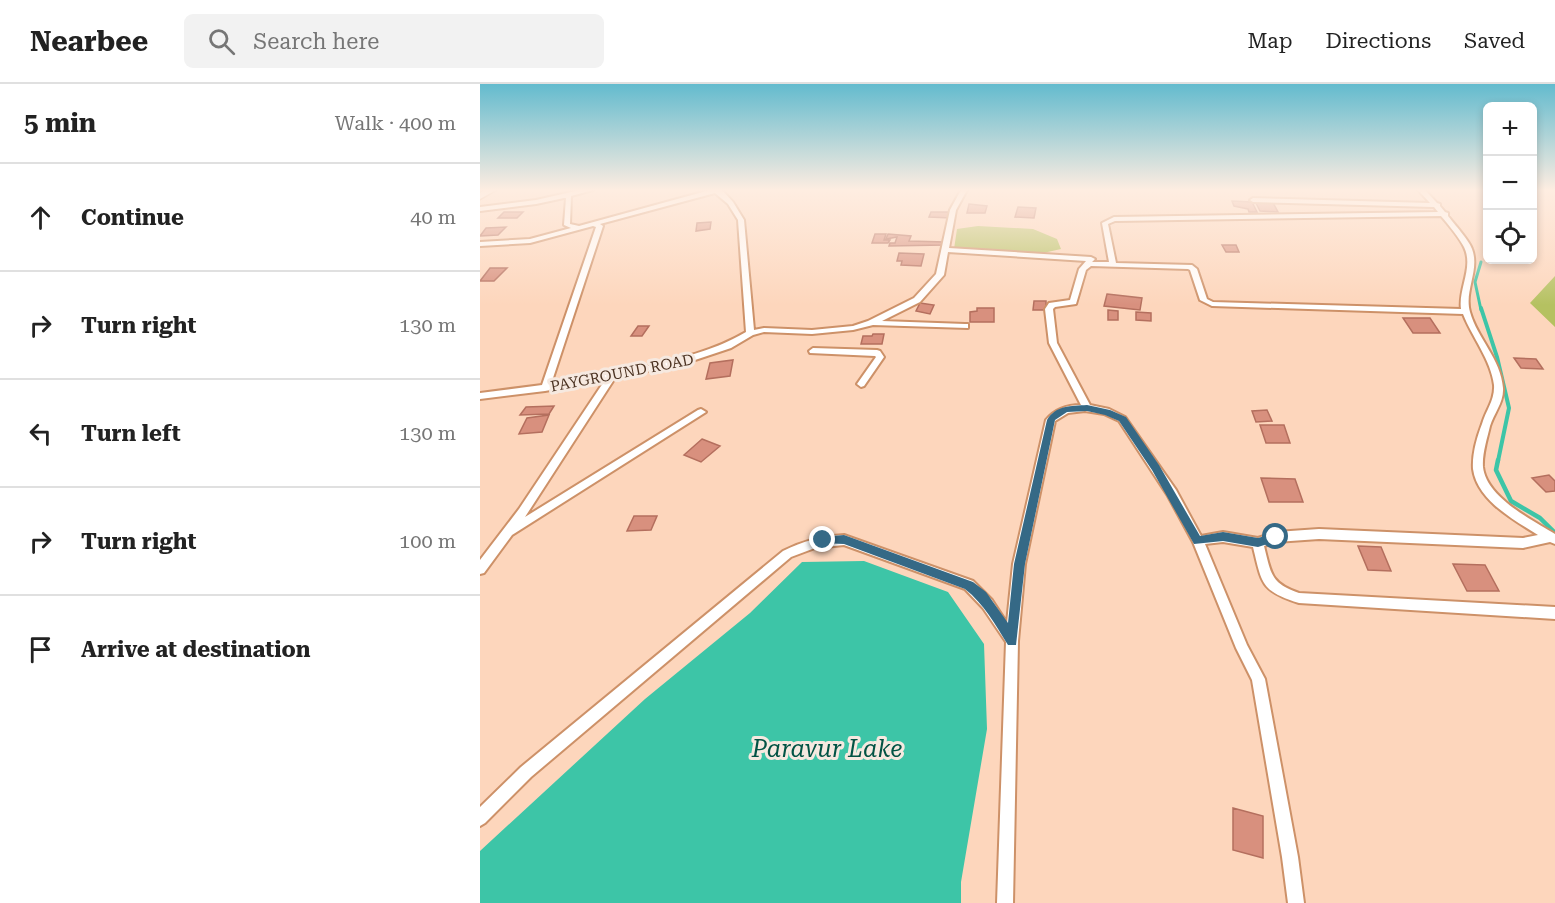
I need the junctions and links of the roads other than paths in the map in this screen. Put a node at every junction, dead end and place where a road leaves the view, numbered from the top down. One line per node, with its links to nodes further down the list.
1 (578, 228): 7 (street)
2 (599, 228): 18 (street)
3 (742, 228): 14 (street)
4 (949, 228): 8 (street, PAYGROUND ROAD)
5 (1106, 228): 9 (street)
6 (1455, 228): 11 (street)
7 (480, 244)
8 (945, 250): 10 (street); 12 (street, PAYGROUND ROAD)
9 (1113, 264): 10 (street); 11 (street)
10 (1085, 267): 20 (street)
11 (1466, 312): 23 (street)
12 (871, 323): 13 (street); 14 (street, PAYGROUND ROAD)
13 (965, 326)
14 (750, 333): 16 (street, PAYGROUND ROAD)
15 (813, 351): 17 (street)
16 (612, 376): 18 (street, PAYGROUND ROAD); 22 (street)
17 (861, 384)
18 (545, 388): 19 (street, PAYGROUND ROAD)
19 (480, 396)
20 (1087, 408): 24 (street); 28 (street)
21 (700, 412): 22 (street)
22 (507, 534): 26 (street)
23 (1553, 538): 25 (street)
24 (1198, 541): 25 (street); 31 (street)
25 (1258, 543): 27 (street)
26 (480, 569)
27 (1555, 613)
28 (1012, 641): 29 (street); 30 (street)
29 (480, 818)
30 (1005, 903)
31 (1296, 903)

